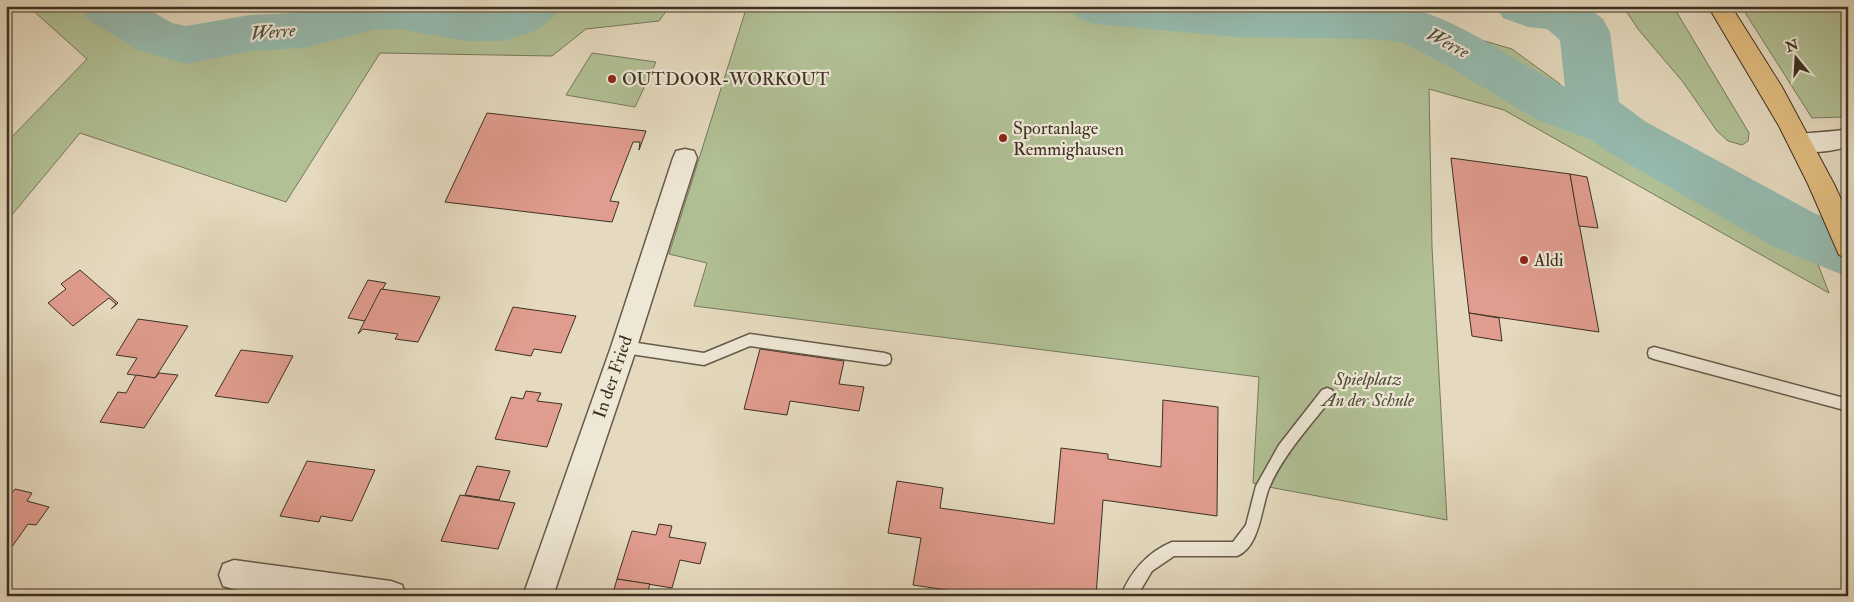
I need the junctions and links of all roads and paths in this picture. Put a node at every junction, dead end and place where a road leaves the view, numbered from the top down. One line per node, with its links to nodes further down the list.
1 (1719, 6): 3 (main road)
2 (1848, 138): 3 (street)
3 (1800, 143): 5 (main road)
4 (685, 158): 6 (street, In der Fried)
5 (1844, 238)
6 (624, 347): 8 (lane); 13 (street, In der Fried)
7 (1654, 353): 10 (lane)
8 (885, 359)
9 (1327, 394): 14 (lane)
10 (1848, 405)
11 (234, 575): 12 (street)
12 (391, 596)
13 (538, 596)
14 (1128, 596)

